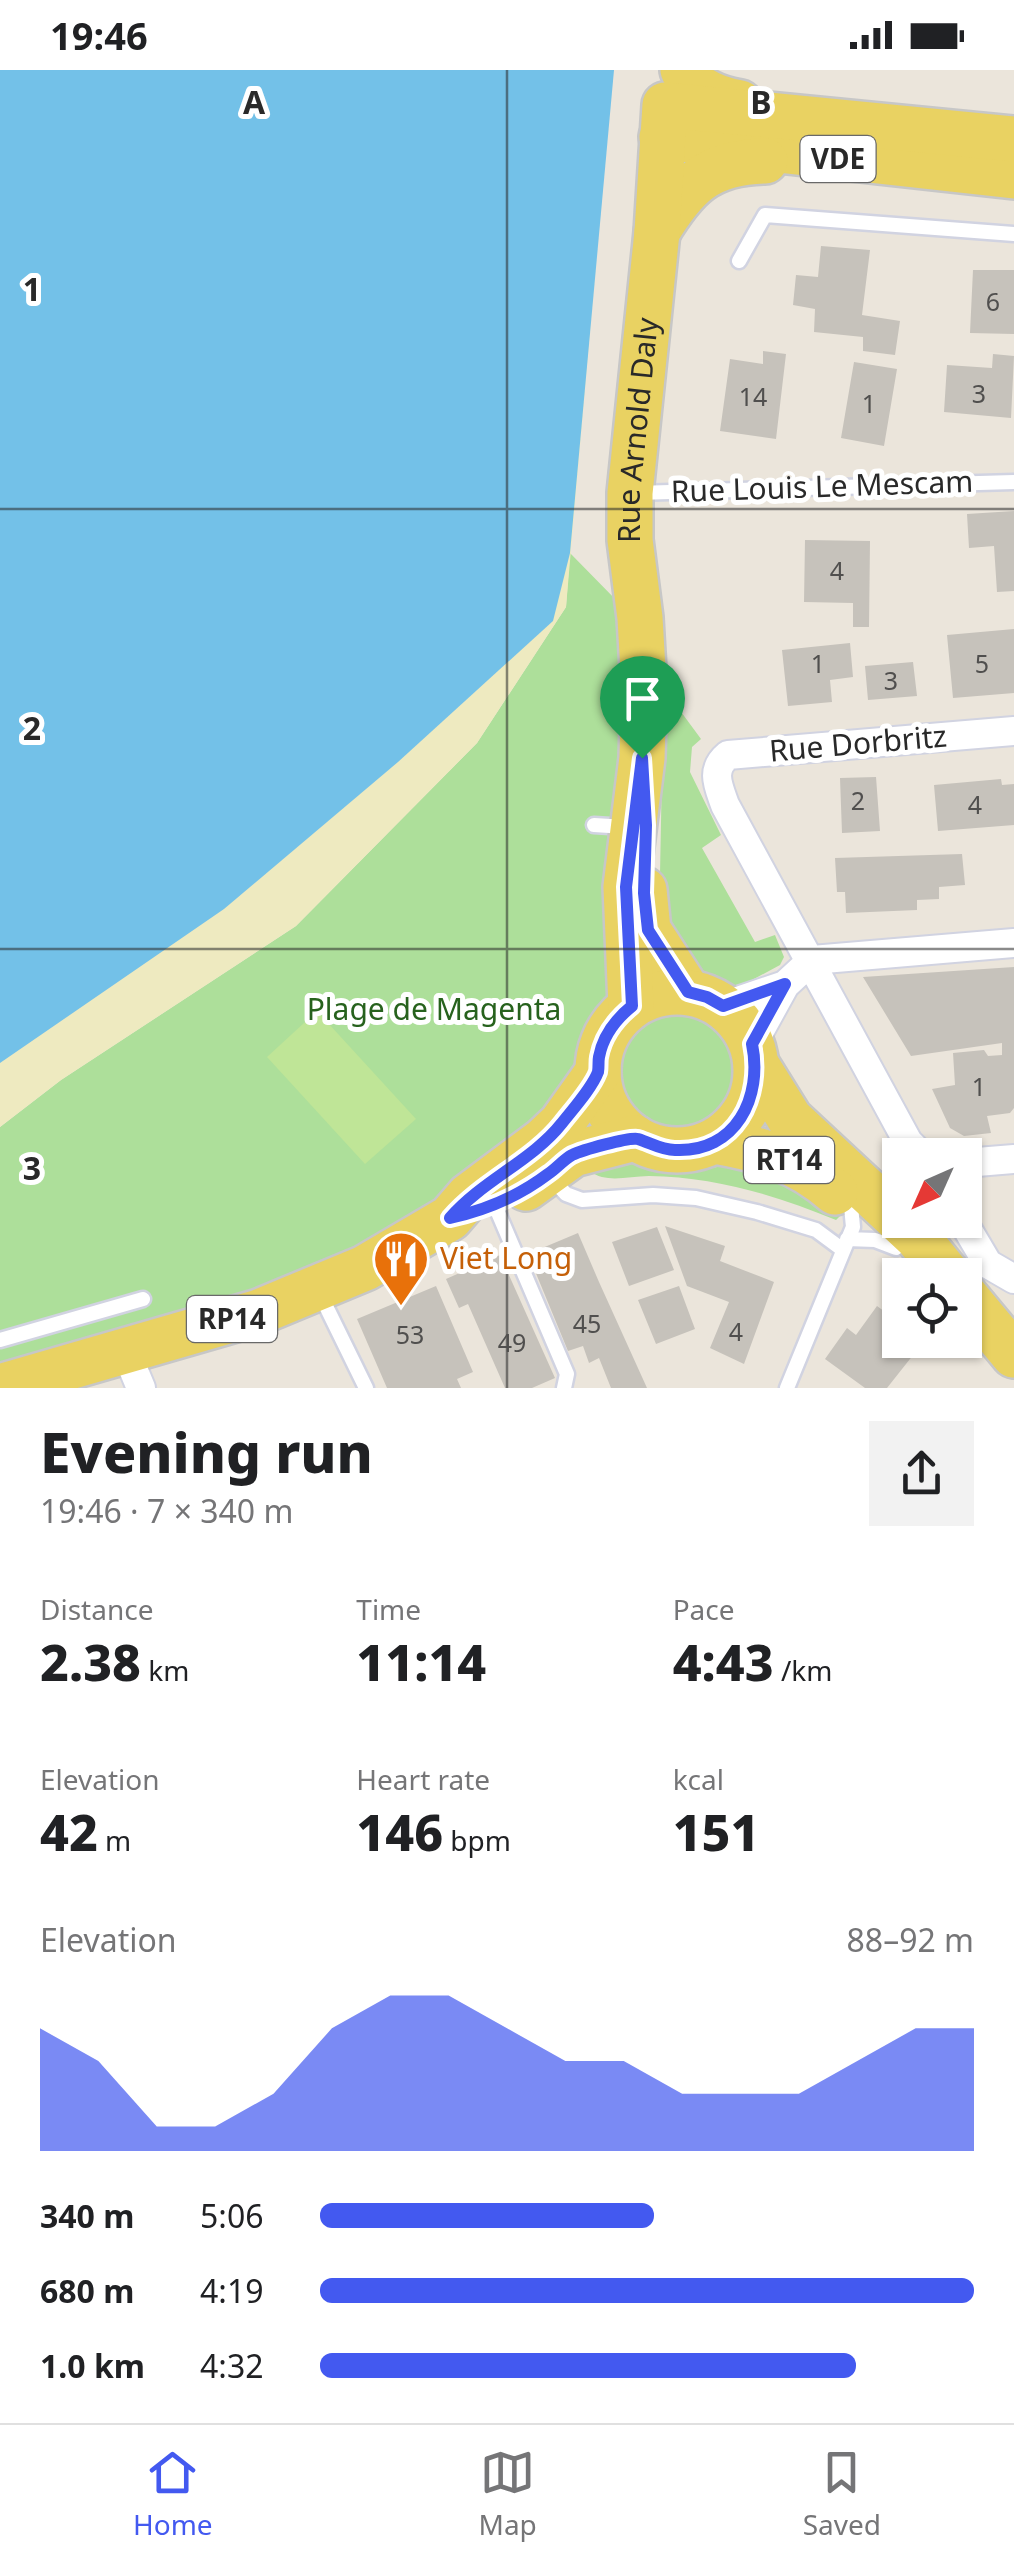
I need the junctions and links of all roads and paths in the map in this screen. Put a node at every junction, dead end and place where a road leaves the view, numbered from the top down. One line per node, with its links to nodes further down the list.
1 (670, 104): 3 (main road, VDE); 5 (main road, Rue Arnold Daly)
2 (1014, 139): 3 (main road, VDE)
3 (840, 141): 4 (main road, VDE); 5 (main road)
4 (1014, 176)
5 (657, 232): 9 (main road, Rue Arnold Daly)
6 (1014, 234): 7 (lane)
7 (739, 260)
8 (1014, 482): 9 (lane, Rue Louis Le Mescam)
9 (630, 493): 11 (main road, Rue Arnold Daly)
10 (1014, 732): 13 (street, Rue Dorbritz)
11 (642, 758): 15 (main road, Rue Arnold Daly); 16 (main road, Rue Arnold Daly)
12 (1014, 943): 13 (street)
13 (812, 960): 14 (street); 20 (street)
14 (785, 984): 15 (street); 17 (street)
15 (706, 999): 16 (main road); 17 (main road)
16 (632, 1006): 18 (main road)
17 (754, 1056): 21 (main road); 29 (main road, RT14)
18 (598, 1072): 19 (main road); 25 (main road)
19 (635, 1138): 21 (main road); 24 (main road)
20 (906, 1138)
21 (715, 1141): 26 (main road, RT14)
22 (1014, 1159): 23 (street)
23 (982, 1162)
24 (548, 1174): 25 (main road); 26 (lane)
25 (490, 1194): 31 (main road, RP14); 40 (lane)
26 (847, 1232): 28 (main road, RT14); 41 (lane)
27 (973, 1238): 30 (street)
28 (899, 1258)
29 (934, 1258)
30 (1014, 1280)
31 (317, 1288): 37 (main road, RP14); 39 (lane)
32 (144, 1299): 34 (lane)
33 (982, 1316): 35 (main road)
34 (0, 1340)
35 (1014, 1355)
36 (982, 1356): 42 (main road)
37 (133, 1370): 38 (main road, RP14)
38 (0, 1387)
39 (366, 1388)
40 (564, 1388)
41 (787, 1388)
42 (1006, 1388)

